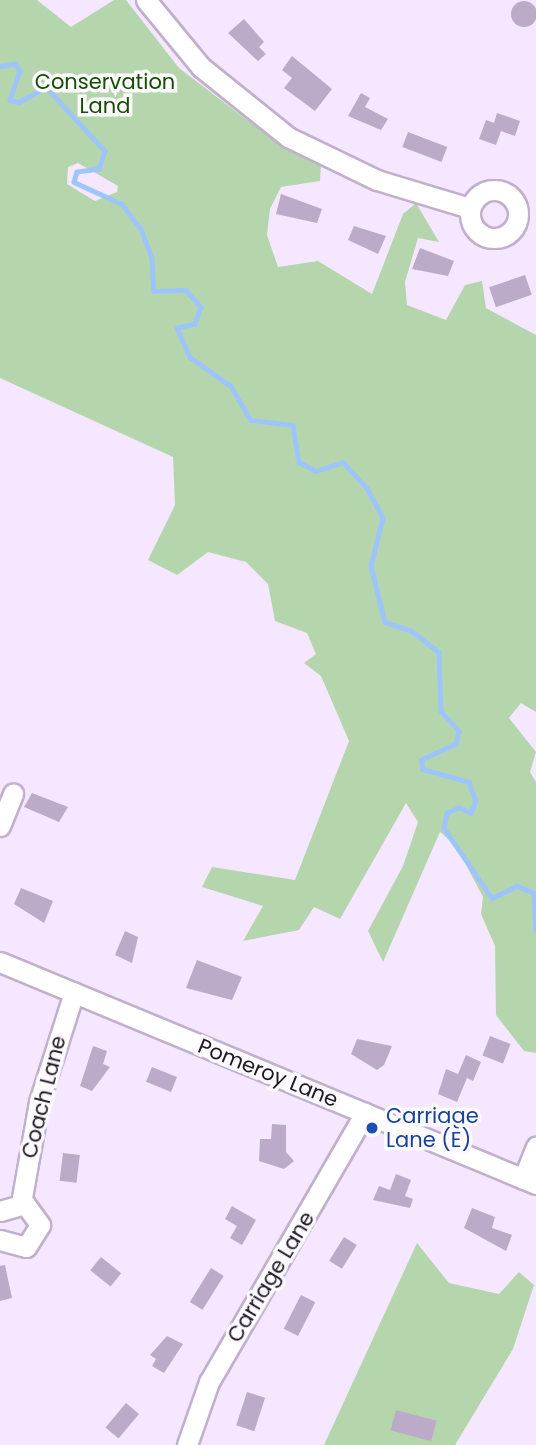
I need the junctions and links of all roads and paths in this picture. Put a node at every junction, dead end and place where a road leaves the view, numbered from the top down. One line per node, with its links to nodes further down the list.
1 (146, 0): 2 (street)
2 (470, 208)
3 (13, 793): 4 (street)
4 (0, 826)
5 (0, 962): 6 (street, Pomeroy Lane)
6 (74, 992): 7 (street, Pomeroy Lane); 10 (street, Coach Lane)
7 (365, 1113): 9 (street, Pomeroy Lane); 13 (street, Carriage Lane)
8 (536, 1146): 9 (street)
9 (529, 1182)
10 (21, 1203): 11 (street); 12 (street)
11 (0, 1211)
12 (0, 1240)
13 (187, 1445)

